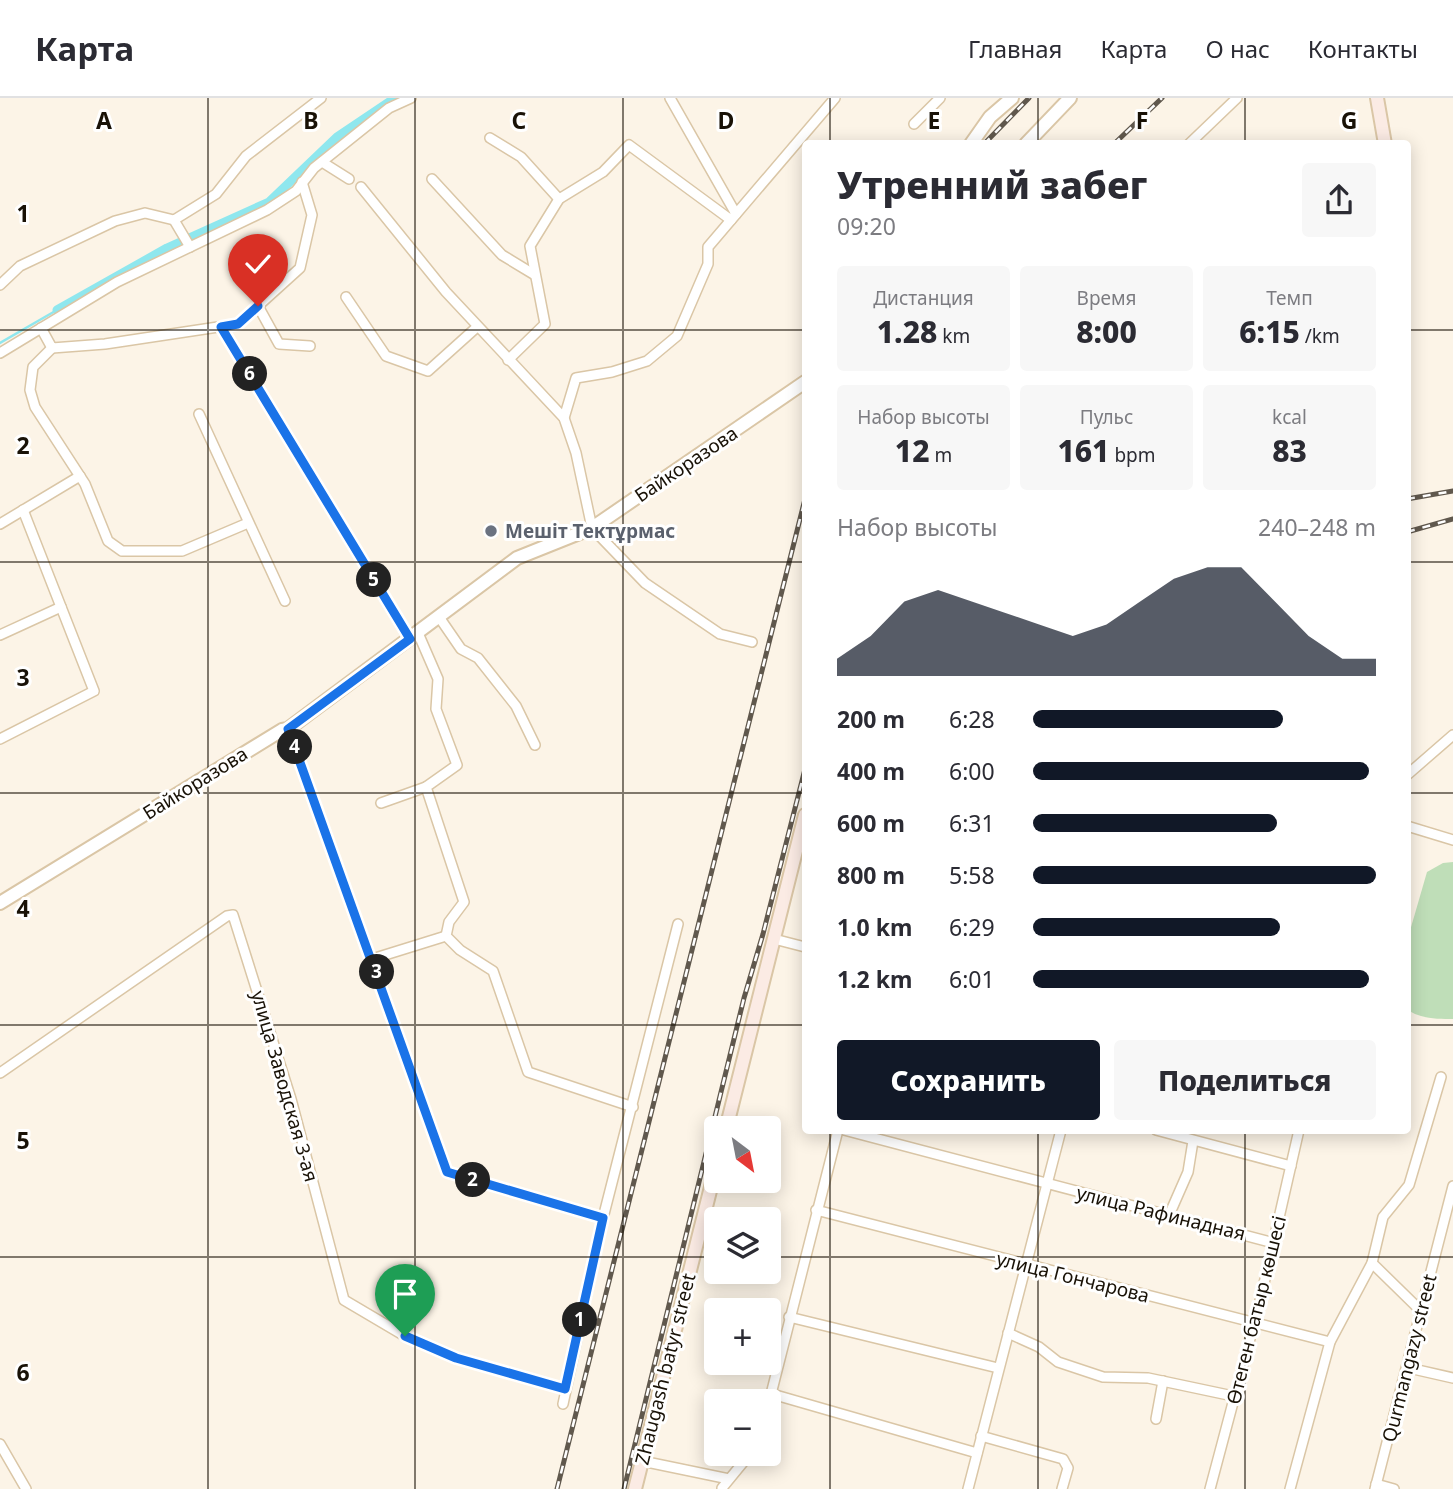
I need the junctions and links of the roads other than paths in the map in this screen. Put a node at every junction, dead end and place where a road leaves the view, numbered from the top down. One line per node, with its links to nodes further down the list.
1 (321, 98): 23 (street)
2 (411, 98): 16 (street)
3 (670, 98): 22 (street)
4 (835, 98): 22 (street)
5 (940, 98): 10 (street)
6 (1012, 98): 12 (street)
7 (1070, 98): 13 (street)
8 (1237, 98): 14 (street)
9 (1377, 98): 15 (main road)
10 (914, 124)
11 (490, 138): 21 (street)
12 (974, 140)
13 (1030, 140)
14 (1193, 140)
15 (1384, 140)
16 (322, 162): 17 (street); 19 (street)
17 (349, 179)
18 (432, 179): 25 (street)
19 (302, 182): 24 (street); 28 (street)
20 (362, 187): 30 (street)
21 (559, 198): 22 (street); 25 (street)
22 (734, 217): 38 (street)
23 (175, 222): 24 (street); 26 (street)
24 (190, 247): 31 (street)
25 (535, 275): 35 (street)
26 (0, 285)
27 (346, 297): 30 (street)
28 (258, 306): 29 (street); 32 (street)
29 (221, 327): 33 (street); 48 (street)
30 (477, 327): 35 (street)
31 (41, 328): 33 (street); 34 (street)
32 (310, 346)
33 (52, 348): 39 (street)
34 (0, 353)
35 (508, 360): 38 (street)
36 (802, 384): 43 (street, Байкоразова)
37 (198, 414): 41 (street)
38 (564, 418): 43 (street)
39 (80, 476): 40 (street); 41 (street)
40 (23, 510): 42 (street); 45 (street)
41 (248, 523): 44 (street)
42 (0, 524)
43 (592, 528): 46 (street, Байкоразова); 49 (street)
44 (285, 601)
45 (61, 607): 47 (street); 52 (street)
46 (439, 617): 48 (street, Байкоразова); 53 (street)
47 (0, 635)
48 (414, 636): 50 (street, Байкоразова); 55 (street)
49 (752, 642)
50 (288, 729): 60 (street, Байкоразова); 65 (street)
51 (1453, 735): 54 (street)
52 (0, 739)
53 (535, 746)
54 (1411, 772)
55 (426, 787): 56 (street); 62 (street)
56 (381, 803)
57 (802, 827): 63 (main road)
58 (1411, 827): 59 (street)
59 (1453, 841)
60 (0, 903)
61 (678, 924): 68 (street)
62 (446, 936): 65 (street); 68 (street)
63 (774, 939): 64 (street); 69 (main road)
64 (802, 946)
65 (372, 959): 82 (street)
66 (0, 1073): 95 (street, улица Заводская 3-ая)
67 (1441, 1077): 84 (street)
68 (633, 1107): 82 (street)
69 (729, 1116)
70 (837, 1134): 80 (street)
71 (859, 1134): 77 (street, улица Рафинадная)
72 (1060, 1134): 77 (street)
73 (1169, 1134): 75 (street)
74 (1298, 1134): 76 (street, Өтеген батыр көшесі)
75 (1193, 1141): 76 (street); 81 (street)
76 (1292, 1166): 83 (street, Өтеген батыр көшесі)
77 (1048, 1185): 81 (street, улица Рафинадная); 85 (street)
78 (1453, 1186): 86 (street, Qurmangazy street)
79 (709, 1194): 104 (main road, Zhaugash batyr street)
80 (816, 1210): 85 (street, улица Гончарова); 87 (street)
81 (1170, 1213): 83 (street, улица Рафинадная)
82 (603, 1218): 95 (street)
83 (1274, 1243): 88 (street, Өтеген батыр көшесі)
84 (1372, 1263): 86 (street); 90 (street)
85 (1025, 1265): 88 (street, улица Гончарова); 89 (street)
86 (1420, 1310): 92 (street, Qurmangazy street)
87 (789, 1317): 91 (street); 96 (street)
88 (1253, 1323): 90 (street, улица Гончарова); 97 (street, Өтеген батыр көшесі)
89 (1008, 1333): 91 (street); 94 (street)
90 (1329, 1342): 114 (street)
91 (998, 1368): 101 (street)
92 (1409, 1368): 93 (street); 107 (street, Qurmangazy street)
93 (1453, 1378)
94 (1163, 1381): 97 (street); 100 (street)
95 (565, 1389): 99 (street)
96 (773, 1389)
97 (1233, 1396): 113 (street, Өтеген батыр көшесі)
98 (781, 1397): 103 (street)
99 (563, 1404)
100 (1156, 1419)
101 (981, 1436): 103 (street); 112 (street)
102 (0, 1444): 109 (street)
103 (977, 1453): 111 (street)
104 (642, 1461): 106 (street); 110 (main road, Zhaugash batyr street)
105 (740, 1466): 106 (street)
106 (729, 1479): 108 (street)
107 (1376, 1487): 115 (street)
108 (722, 1488)
109 (26, 1489)
110 (635, 1489)
111 (968, 1489)
112 (1062, 1489)
113 (1210, 1489)
114 (1290, 1489)
115 (1394, 1489)

